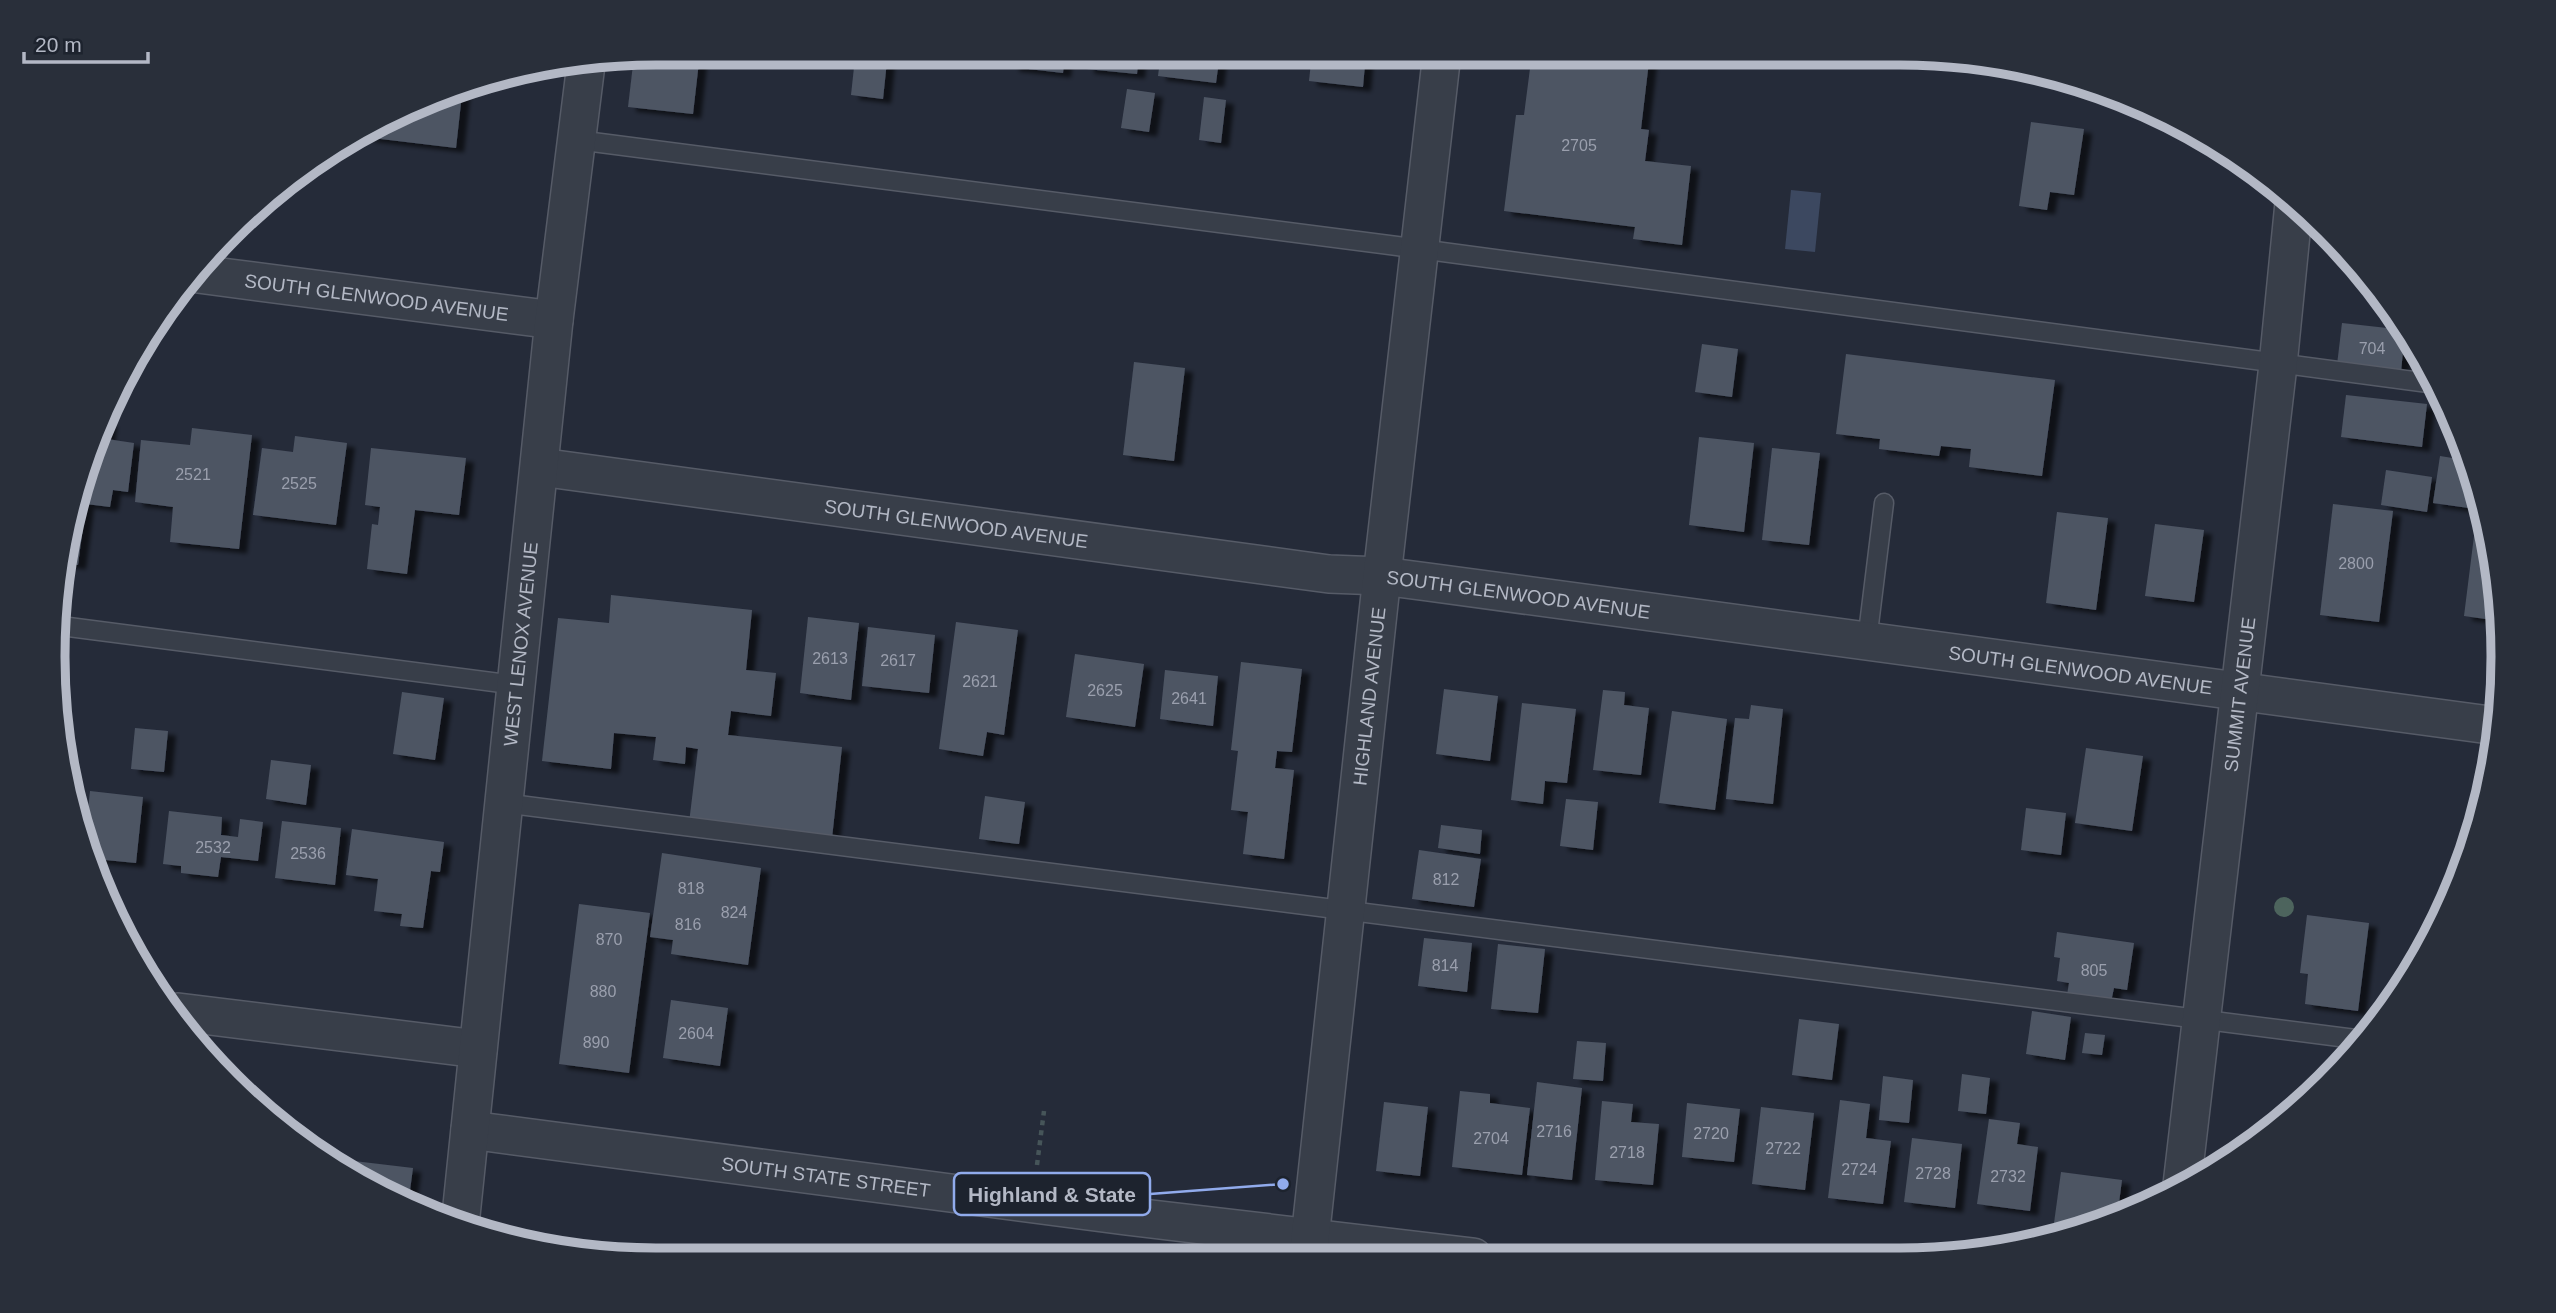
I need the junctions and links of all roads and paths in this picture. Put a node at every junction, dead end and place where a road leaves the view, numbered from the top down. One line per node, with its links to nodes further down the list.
1 (1441, 65): 5 (street, HIGHLAND AVENUE)
2 (585, 69): 3 (street, WEST LENOX AVENUE)
3 (577, 140): 5 (lane); 7 (street, WEST LENOX AVENUE)
4 (2293, 215): 8 (street, SUMMIT AVENUE)
5 (1420, 248): 8 (lane); 12 (street, HIGHLAND AVENUE)
6 (205, 275): 7 (street, SOUTH GLENWOOD AVENUE)
7 (554, 320): 10 (street, WEST LENOX AVENUE)
8 (2278, 365): 9 (lane); 16 (street, SUMMIT AVENUE)
9 (2423, 382)
10 (540, 467): 12 (street, SOUTH GLENWOOD AVENUE); 15 (street, WEST LENOX AVENUE)
11 (1884, 503): 14 (lane)
12 (1382, 576): 14 (street, SOUTH GLENWOOD AVENUE); 19 (street, HIGHLAND AVENUE)
13 (66, 627): 15 (lane)
14 (1867, 641): 16 (street, SOUTH GLENWOOD AVENUE)
15 (516, 685): 18 (street, WEST LENOX AVENUE)
16 (2241, 691): 17 (street, SOUTH GLENWOOD AVENUE); 21 (street, SUMMIT AVENUE)
17 (2487, 725)
18 (503, 803): 19 (lane); 23 (street, WEST LENOX AVENUE)
19 (1345, 910): 21 (lane); 29 (street, HIGHLAND AVENUE)
20 (184, 1013): 23 (street)
21 (2200, 1019): 22 (lane); 27 (street, SUMMIT AVENUE)
22 (2351, 1038)
23 (478, 1049): 25 (street, WEST LENOX AVENUE)
24 (1044, 1111): 26 (path)
25 (470, 1130): 28 (street, WEST LENOX AVENUE); 29 (street, SOUTH STATE STREET)
26 (1040, 1144)
27 (2183, 1175)
28 (461, 1215)
29 (1310, 1248)

